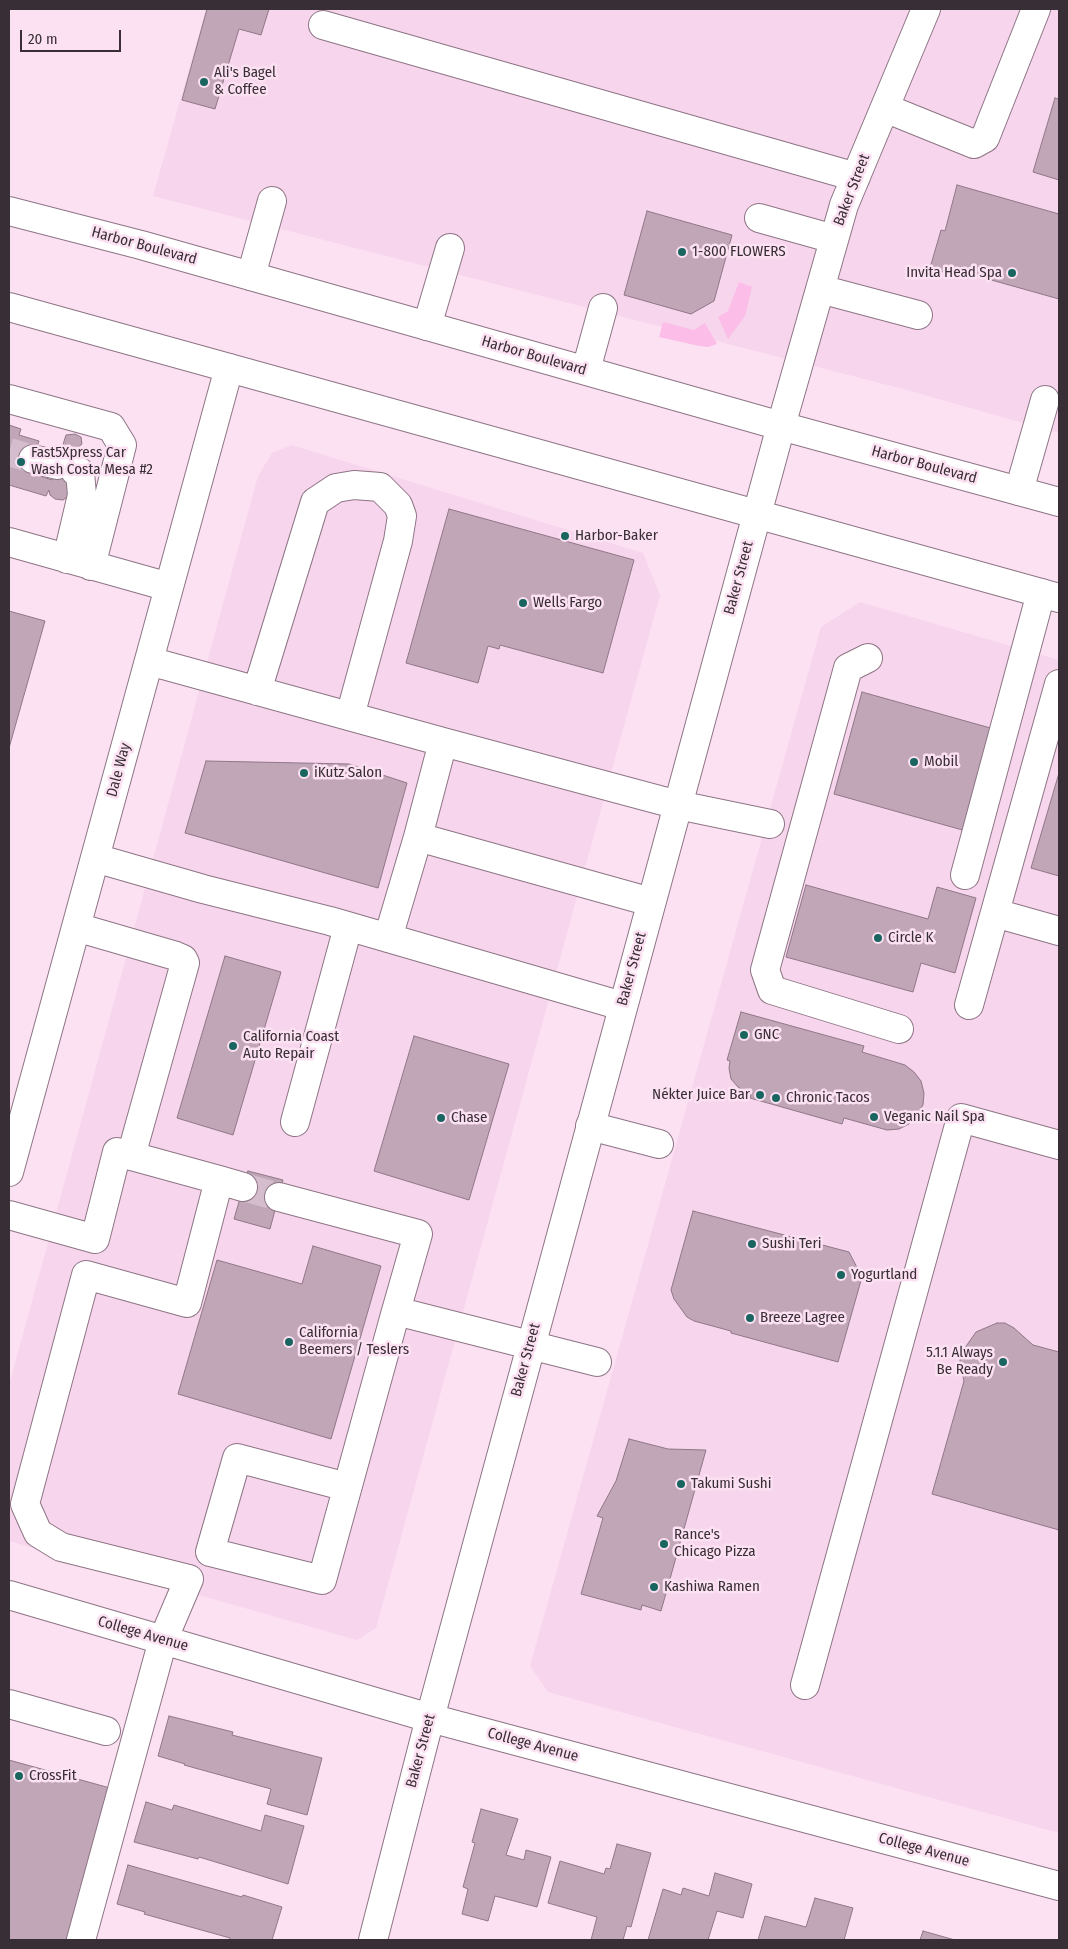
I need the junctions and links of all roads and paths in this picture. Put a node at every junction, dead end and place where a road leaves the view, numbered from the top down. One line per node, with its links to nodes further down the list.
1 (1036, 9): 4 (main road)
2 (922, 10): 4 (main road, Baker Street)
3 (323, 25): 5 (main road)
4 (885, 108): 5 (main road, Baker Street)
5 (856, 177): 9 (main road, Baker Street)
6 (272, 201): 11 (main road)
7 (9, 211): 11 (main road, Harbor Boulevard)
8 (759, 218): 9 (main road)
9 (834, 239): 12 (main road, Baker Street)
10 (450, 248): 16 (main road)
11 (251, 276): 16 (main road, Harbor Boulevard)
12 (820, 289): 15 (main road); 21 (main road, Baker Street)
13 (9, 307): 17 (main road)
14 (603, 308): 18 (main road)
15 (918, 315)
16 (427, 326): 18 (main road, Harbor Boulevard)
17 (229, 368): 25 (main road); 28 (main road, Dale Way)
18 (586, 370): 21 (main road, Harbor Boulevard)
19 (9, 398): 27 (main road)
20 (1044, 400): 23 (main road)
21 (781, 426): 23 (main road, Harbor Boulevard); 25 (main road, Baker Street)
22 (55, 465): 27 (main road)
23 (1019, 491): 24 (main road, Harbor Boulevard)
24 (1059, 502)
25 (757, 513): 29 (main road); 36 (main road, Baker Street)
26 (9, 542): 27 (main road)
27 (79, 562): 28 (main road)
28 (169, 588): 31 (main road, Dale Way)
29 (1050, 595): 40 (main road)
30 (868, 658): 49 (main road)
31 (149, 661): 33 (main road); 39 (main road, Dale Way)
32 (1059, 684): 42 (main road)
33 (257, 691): 34 (main road); 34 (main road)
34 (350, 716): 35 (main road)
35 (443, 742): 36 (main road); 38 (main road)
36 (678, 805): 37 (main road); 41 (main road, Baker Street)
37 (770, 824)
38 (418, 837): 41 (main road); 46 (main road)
39 (95, 858): 43 (main road, Dale Way); 44 (main road)
40 (965, 875)
41 (650, 902): 48 (main road, Baker Street)
42 (995, 913): 45 (main road); 47 (main road)
43 (76, 927): 54 (main road); 55 (main road, Dale Way)
44 (348, 927): 46 (main road); 50 (main road)
45 (1059, 931)
46 (388, 938): 48 (main road)
47 (969, 1005)
48 (622, 1006): 51 (main road, Baker Street)
49 (899, 1029)
50 (295, 1122)
51 (590, 1126): 52 (main road); 61 (main road, Baker Street)
52 (658, 1144)
53 (1059, 1145): 66 (main road)
54 (131, 1156): 58 (main road); 59 (main road)
55 (9, 1172)
56 (279, 1197): 60 (main road)
57 (9, 1215): 58 (main road)
58 (95, 1239): 59 (main road)
59 (86, 1275): 65 (main road)
60 (396, 1311): 61 (main road); 63 (main road)
61 (531, 1344): 62 (main road); 68 (main road, Baker Street)
62 (597, 1362)
63 (347, 1487): 63 (main road)
64 (9, 1595): 65 (main road, College Avenue)
65 (163, 1640): 68 (main road, College Avenue); 71 (main road)
66 (805, 1685)
67 (9, 1704): 69 (main road)
68 (430, 1718): 70 (main road, College Avenue); 72 (main road, Baker Street)
69 (106, 1731)
70 (1059, 1886)
71 (81, 1940)
72 (372, 1940)

